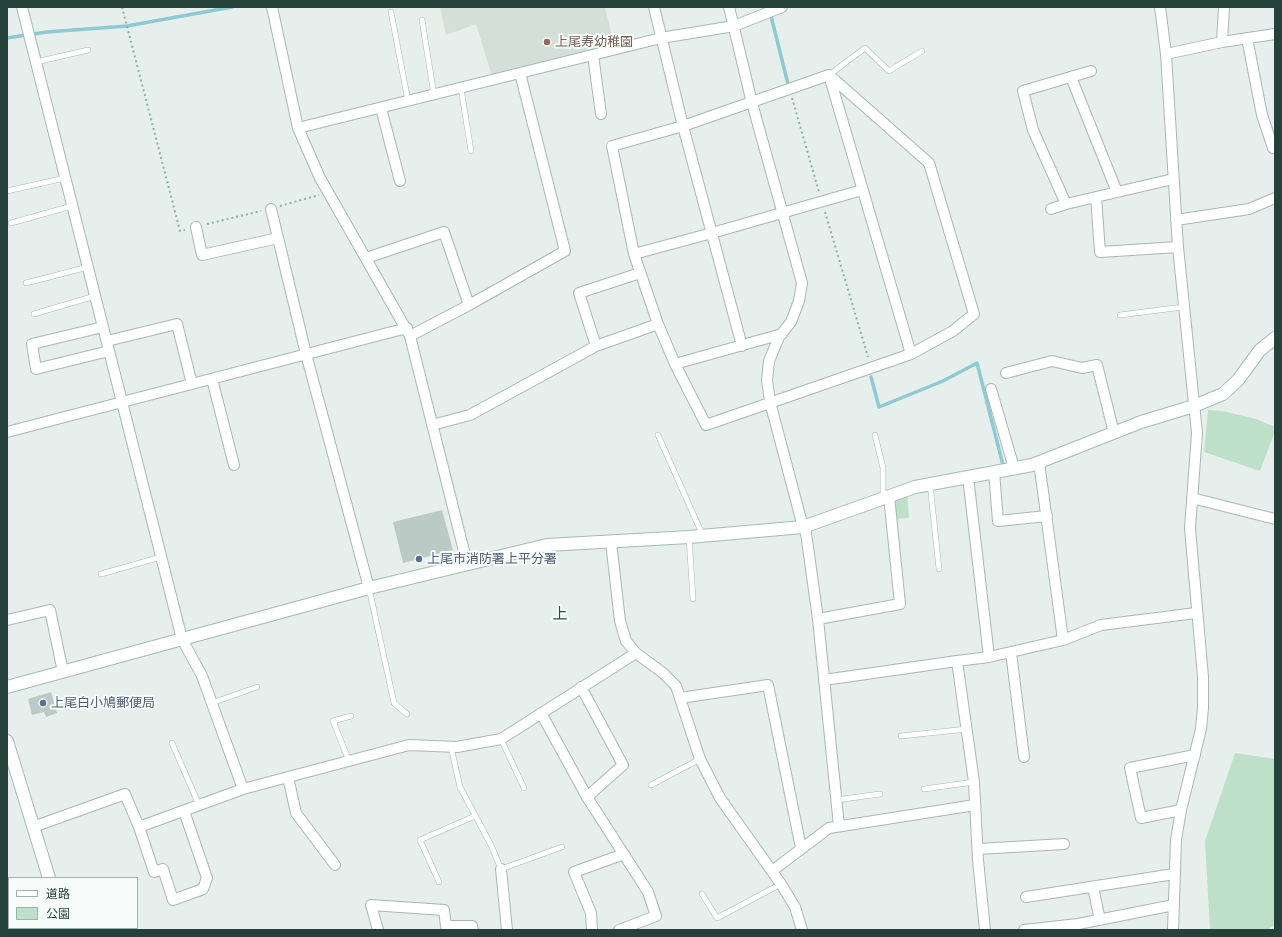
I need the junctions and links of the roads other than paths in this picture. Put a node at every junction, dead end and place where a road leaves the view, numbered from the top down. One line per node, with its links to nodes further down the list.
1 (22, 7): 19 (street)
2 (272, 7): 31 (street)
3 (654, 7): 12 (street)
4 (729, 7): 10 (street)
5 (782, 7): 10 (street)
6 (1160, 7): 17 (street)
7 (1224, 7): 14 (street)
8 (391, 12): 26 (lane)
9 (422, 20): 25 (lane)
10 (734, 26): 12 (street); 27 (street)
11 (1275, 34): 13 (street)
12 (661, 38): 18 (street); 30 (street)
13 (1247, 38): 14 (street); 32 (street)
14 (1222, 42): 17 (street)
15 (88, 50): 19 (lane)
16 (922, 51): 22 (lane)
17 (1166, 54): 35 (street)
18 (593, 55): 21 (street); 29 (street)
19 (36, 62): 34 (street)
20 (1091, 71): 23 (street)
21 (520, 73): 24 (street); 59 (street)
22 (829, 75): 27 (street); 37 (street); 72 (street)
23 (1071, 77): 39 (street); 42 (street)
24 (461, 88): 25 (street); 33 (lane)
25 (434, 95): 26 (street)
26 (408, 101): 28 (street)
27 (752, 102): 30 (street); 46 (street)
28 (381, 108): 31 (street); 36 (street)
29 (601, 114)
30 (683, 126): 50 (street); 53 (street)
31 (298, 128): 54 (street)
32 (1275, 148)
33 (471, 151)
34 (65, 178): 38 (lane); 43 (street)
35 (1173, 179): 39 (street); 47 (street)
36 (400, 181)
37 (862, 190): 46 (street); 72 (street)
38 (7, 191)
39 (1117, 192): 40 (street)
40 (1096, 197): 42 (street); 52 (street)
41 (1275, 198): 47 (street)
42 (1066, 204): 45 (street)
43 (72, 206): 48 (lane); 55 (street)
44 (271, 209): 51 (street)
45 (1051, 209)
46 (782, 214): 50 (street); 66 (street)
47 (1176, 220): 52 (street)
48 (11, 222)
49 (196, 227): 51 (street)
50 (712, 233): 53 (street); 70 (street)
51 (278, 238): 71 (street)
52 (1178, 247): 60 (street)
53 (634, 254): 56 (street)
54 (366, 258): 59 (street); 65 (street)
55 (88, 267): 57 (lane); 58 (street)
56 (640, 273): 63 (street); 69 (street)
57 (26, 283)
58 (95, 296): 61 (lane); 64 (street)
59 (469, 305): 65 (street)
60 (1183, 307): 62 (lane); 80 (street)
61 (34, 314)
62 (1120, 315)
63 (658, 324): 69 (street); 73 (street)
64 (103, 327): 68 (street); 68 (street)
65 (408, 332): 71 (street); 81 (street)
66 (782, 334): 70 (street); 79 (street)
67 (1275, 338): 80 (street)
68 (108, 346): 76 (street); 78 (street)
69 (596, 346): 81 (street)
70 (742, 346): 73 (street)
71 (306, 354): 75 (street); 104 (street)
72 (911, 354): 79 (street)
73 (675, 364): 79 (street)
74 (1006, 373): 83 (street)
75 (212, 379): 76 (street); 87 (street)
76 (192, 384): 78 (street)
77 (991, 389): 88 (street)
78 (122, 402): 82 (street); 100 (street)
79 (770, 402): 96 (street)
80 (1194, 406): 83 (street); 93 (street)
81 (432, 424): 101 (street)
82 (7, 432)
83 (1114, 433): 86 (street)
84 (658, 435): 97 (lane)
85 (876, 435): 92 (lane)
86 (1039, 462): 88 (street); 94 (street)
87 (234, 465)
88 (1014, 468): 89 (street)
89 (994, 472): 90 (street); 94 (street)
90 (968, 477): 91 (street); 113 (street)
91 (930, 484): 92 (street); 102 (lane)
92 (886, 498): 96 (street); 107 (street)
93 (1192, 498): 95 (street); 106 (street)
94 (1047, 516): 110 (street)
95 (1275, 519)
96 (804, 526): 97 (street); 107 (street)
97 (703, 536): 98 (street)
98 (689, 537): 99 (street); 105 (lane)
99 (611, 542): 101 (street); 112 (street)
100 (161, 557): 103 (lane); 109 (street)
101 (467, 563): 104 (street)
102 (939, 569)
103 (101, 574)
104 (369, 588): 109 (street); 123 (lane)
105 (693, 599)
106 (1196, 612): 110 (street); 131 (street)
107 (818, 619): 116 (street)
108 (7, 620): 115 (street)
109 (182, 639): 115 (street); 121 (street)
110 (1063, 640): 111 (street)
111 (1011, 652): 113 (street); 132 (street)
112 (636, 653): 119 (street); 120 (street)
113 (989, 657): 114 (street)
114 (957, 661): 116 (street); 125 (street)
115 (63, 672): 117 (street)
116 (824, 680): 143 (street)
117 (7, 687)
118 (257, 687): 121 (lane)
119 (581, 687): 122 (street); 142 (street)
120 (680, 698): 133 (street); 154 (street)
121 (212, 703): 139 (street)
122 (541, 713): 127 (street); 142 (street)
123 (407, 714)
124 (351, 716): 134 (lane)
125 (967, 728): 126 (lane); 136 (street)
126 (901, 736)
127 (501, 739): 130 (street); 138 (lane)
128 (7, 741): 150 (street)
129 (172, 743): 144 (lane)
130 (451, 747): 134 (street); 148 (lane)
131 (1195, 755): 146 (street); 146 (street)
132 (1024, 758)
133 (700, 759): 137 (lane); 159 (street)
134 (349, 761): 135 (street)
135 (288, 777): 139 (street); 157 (street)
136 (974, 782): 140 (lane); 145 (street)
137 (651, 785)
138 (524, 788)
139 (243, 789): 144 (street)
140 (924, 789)
141 (880, 794): 143 (lane)
142 (587, 797): 156 (street)
143 (836, 800): 149 (street)
144 (199, 805): 147 (street)
145 (975, 805): 149 (street); 155 (street)
146 (1181, 810): 160 (street)
147 (184, 811): 151 (street); 151 (street)
148 (475, 816): 158 (lane); 162 (lane)
149 (839, 826): 154 (street)
150 (33, 827): 151 (street); 161 (street)
151 (139, 827)
152 (1064, 844): 155 (street)
153 (562, 847): 158 (lane)
154 (802, 848): 159 (street)
155 (978, 849): 175 (street)
156 (624, 854): 172 (street); 173 (street)
157 (335, 865)
158 (500, 869): 171 (street)
159 (772, 870): 163 (street)
160 (1174, 874): 164 (street); 167 (street)
161 (49, 877)
162 (440, 882)
163 (781, 884): 165 (lane); 174 (street)
164 (1093, 887): 166 (street); 168 (street)
165 (702, 894)
166 (1026, 897)
167 (1174, 905): 168 (street); 177 (street)
168 (1100, 920): 176 (street)
169 (378, 930): 170 (street)
170 (473, 930)
171 (507, 930)
172 (592, 930)
173 (619, 930)
174 (802, 930)
175 (985, 930)
176 (1024, 930)
177 (1173, 930)

